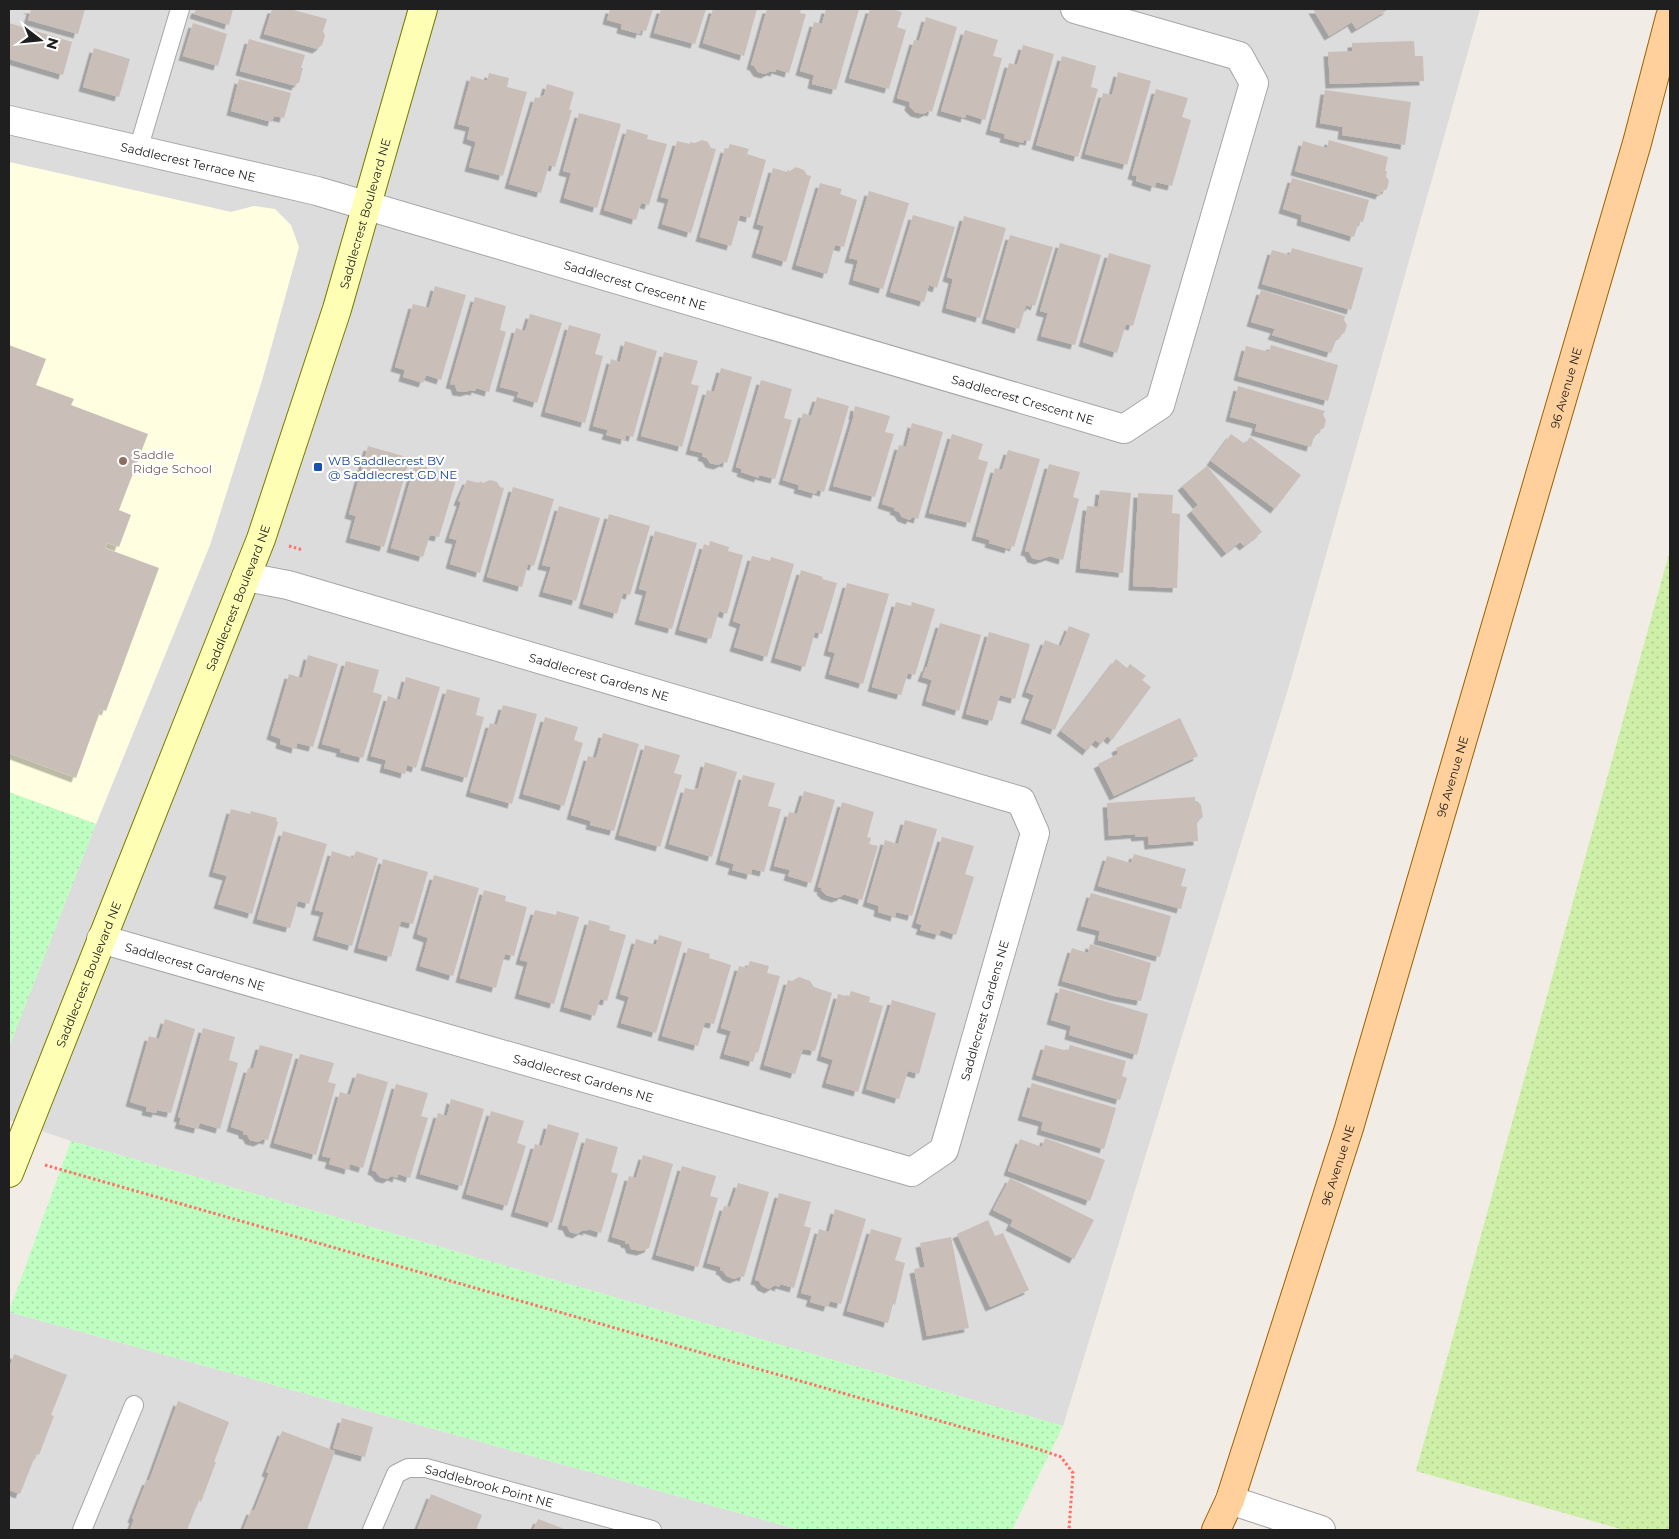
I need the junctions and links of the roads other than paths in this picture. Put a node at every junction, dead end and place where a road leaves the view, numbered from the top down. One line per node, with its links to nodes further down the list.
1 (180, 9): 6 (lane)
2 (423, 9): 7 (street, Saddlecrest Boulevard NE)
3 (1075, 9): 7 (street, Saddlecrest Crescent NE)
4 (1670, 17): 12 (main road, 96 Avenue NE)
5 (9, 120): 6 (street, Saddlecrest Terrace NE)
6 (138, 150): 7 (street, Saddlecrest Terrace NE)
7 (366, 207): 8 (street, Saddlecrest Boulevard NE)
8 (246, 577): 9 (street, Saddlecrest Boulevard NE); 9 (street, Saddlecrest Gardens NE)
9 (101, 939): 10 (street, Saddlecrest Boulevard NE)
10 (9, 1173)
11 (134, 1405): 14 (lane)
12 (1230, 1500): 16 (main road, 96 Avenue NE); 17 (street)
13 (645, 1529): 15 (lane, Saddlebrook Point NE)
14 (82, 1530)
15 (372, 1530)
16 (1216, 1530)
17 (1321, 1530)

